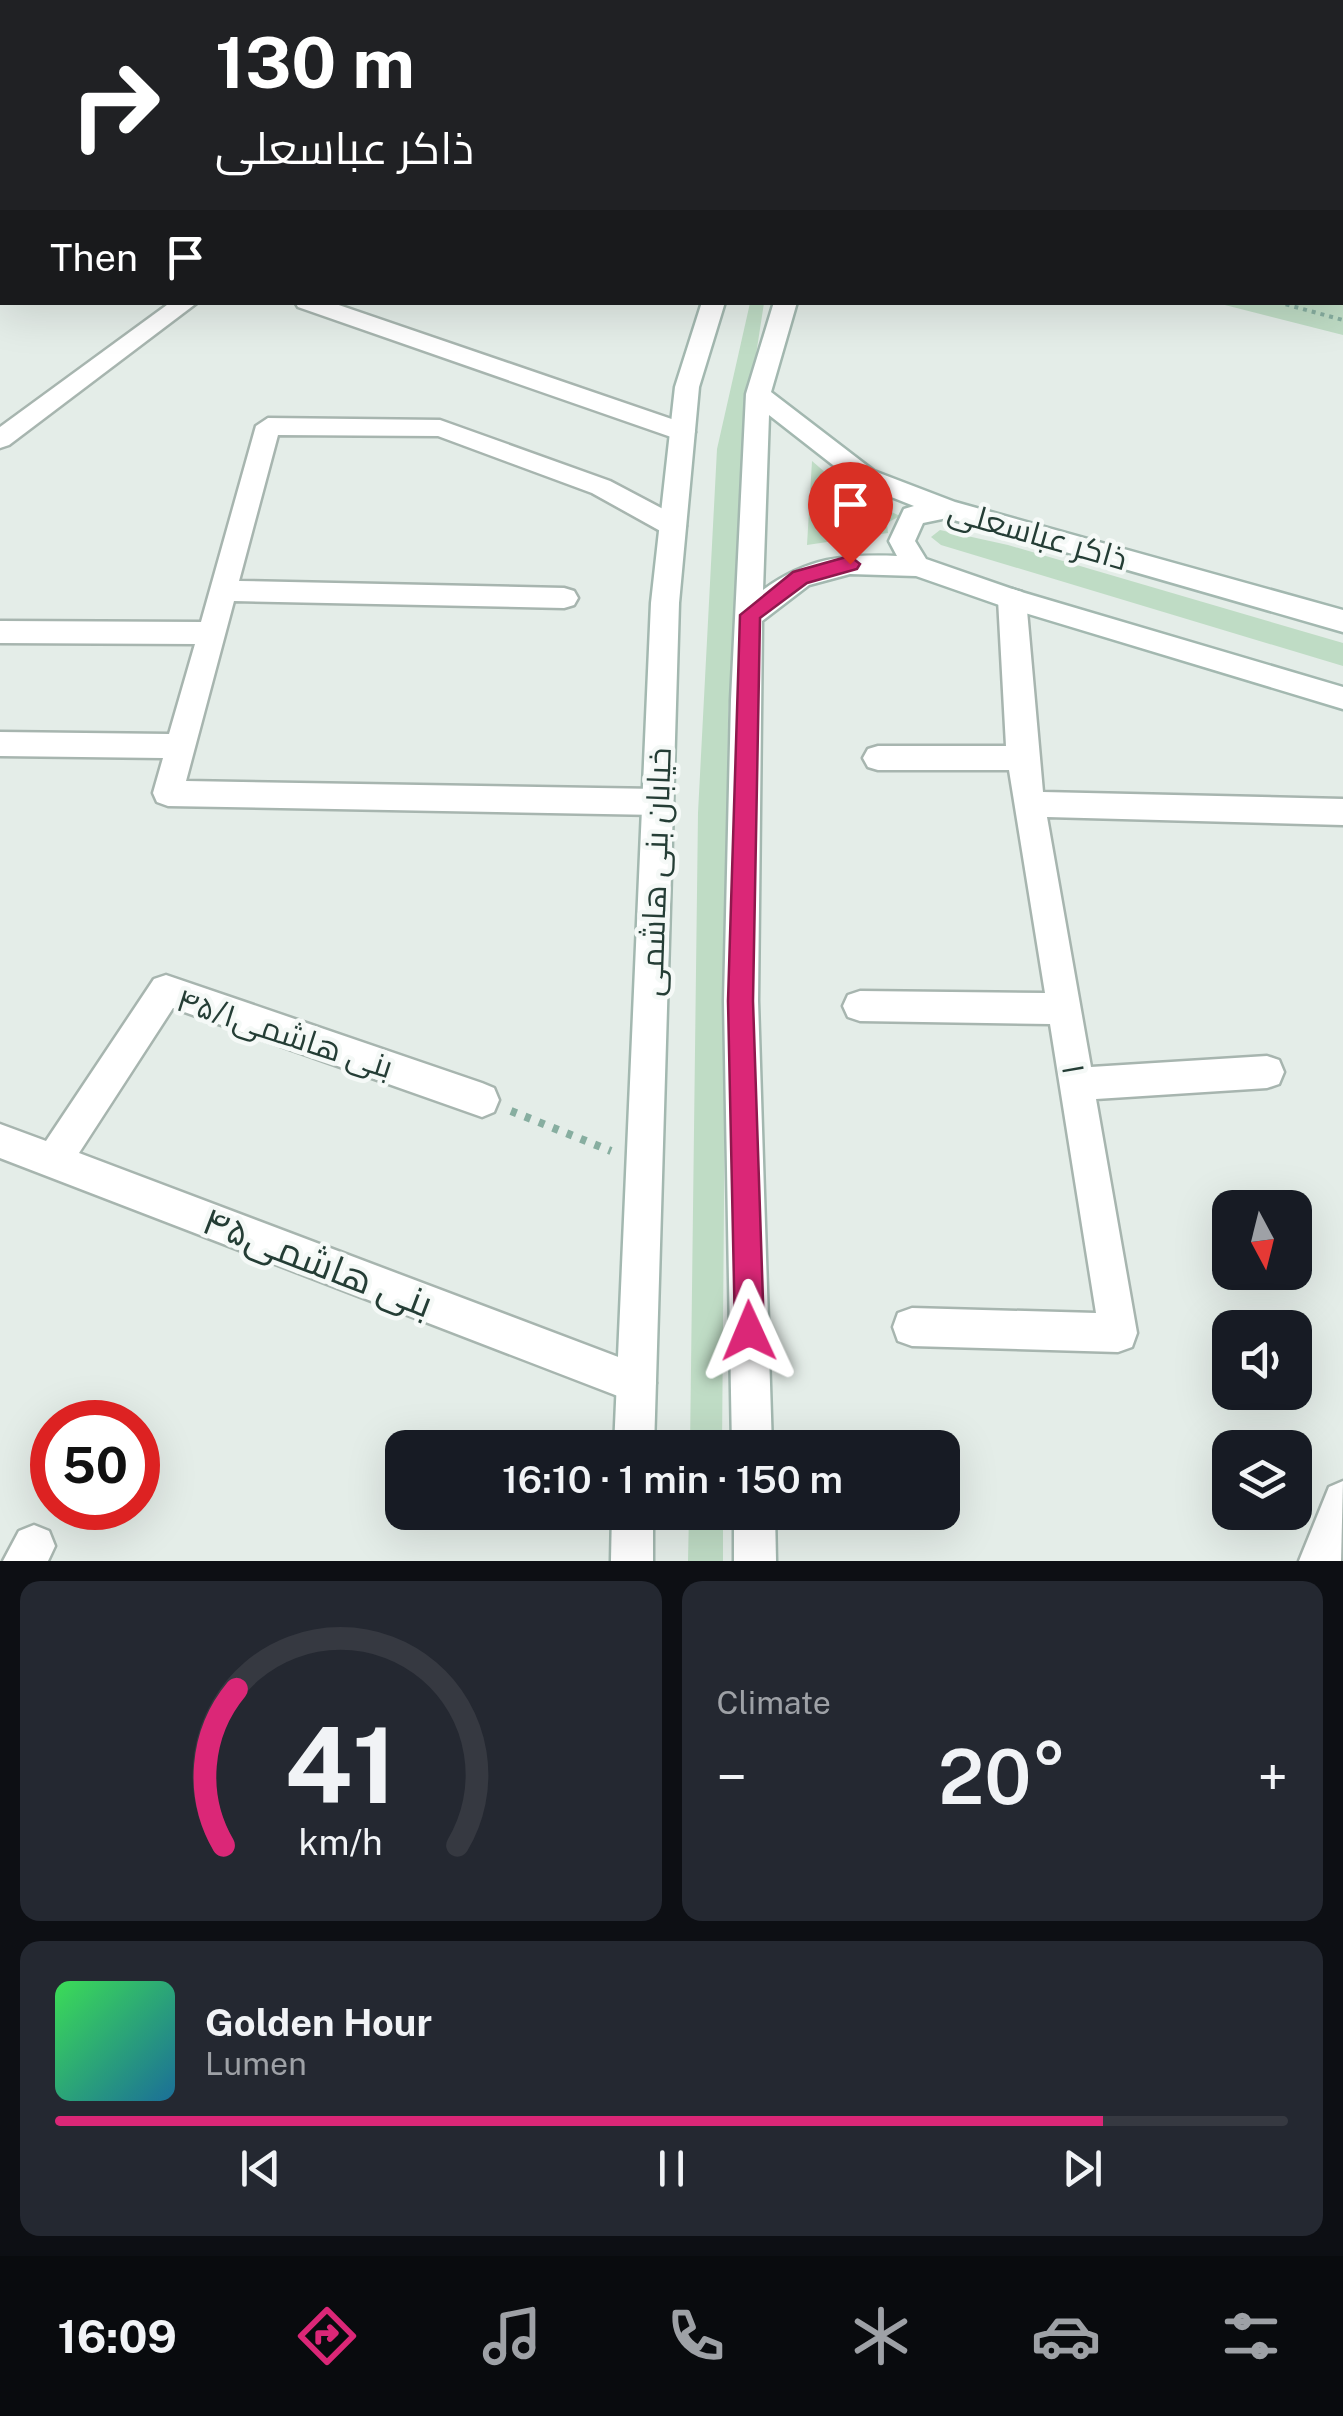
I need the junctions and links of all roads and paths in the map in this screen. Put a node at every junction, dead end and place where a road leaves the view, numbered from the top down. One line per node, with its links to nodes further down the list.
1 (183, 305): 9 (street)
2 (315, 305): 8 (street)
3 (713, 305): 8 (street, خیابان بنی هاشمی)
4 (785, 305): 7 (street)
5 (1287, 305): 6 (path)
6 (1343, 320)
7 (758, 394): 10 (street, ذاکر عباسعلی); 16 (street)
8 (683, 432): 11 (street, خیابان بنی هاشمی)
9 (0, 438)
10 (947, 509): 12 (street); 17 (street, ذاکر عباسعلی)
11 (673, 526): 13 (street); 25 (street, خیابان بنی هاشمی)
12 (918, 566): 15 (street, ذاکر عباسعلی); 16 (street, ذاکر عباسعلی)
13 (224, 591): 14 (street); 19 (street)
14 (564, 598)
15 (1012, 599): 20 (street, ذاکر عباسعلی); 24 (street, ۱)
16 (750, 615): 39 (street)
17 (1343, 621)
18 (0, 632): 19 (street)
19 (212, 633): 22 (street)
20 (1343, 698)
21 (0, 744): 22 (street)
22 (181, 746): 25 (street)
23 (878, 758): 24 (street)
24 (1022, 758): 26 (street, ۱)
25 (658, 802): 35 (street, خیابان بنی هاشمی)
26 (1030, 804): 27 (street); 29 (street, ۱)
27 (1343, 812)
28 (860, 1006): 29 (street)
29 (1064, 1009): 31 (street, ۱)
30 (1267, 1072): 31 (street)
31 (1076, 1084): 36 (street, ۱)
32 (482, 1100): 34 (street, ۴۵/۱بنی هاشمی); 35 (path)
33 (0, 1141): 34 (street, بنی هاشمی۴۵)
34 (53, 1161): 37 (street, بنی هاشمی۴۵)
35 (644, 1164): 37 (street, خیابان بنی هاشمی)
36 (912, 1327)
37 (636, 1383): 38 (street, خیابان بنی هاشمی)
38 (635, 1430)
39 (752, 1430)
40 (1343, 1501): 45 (street)
41 (633, 1530): 43 (street)
42 (754, 1530): 44 (street)
43 (632, 1561)
44 (755, 1561)
45 (1320, 1561)

